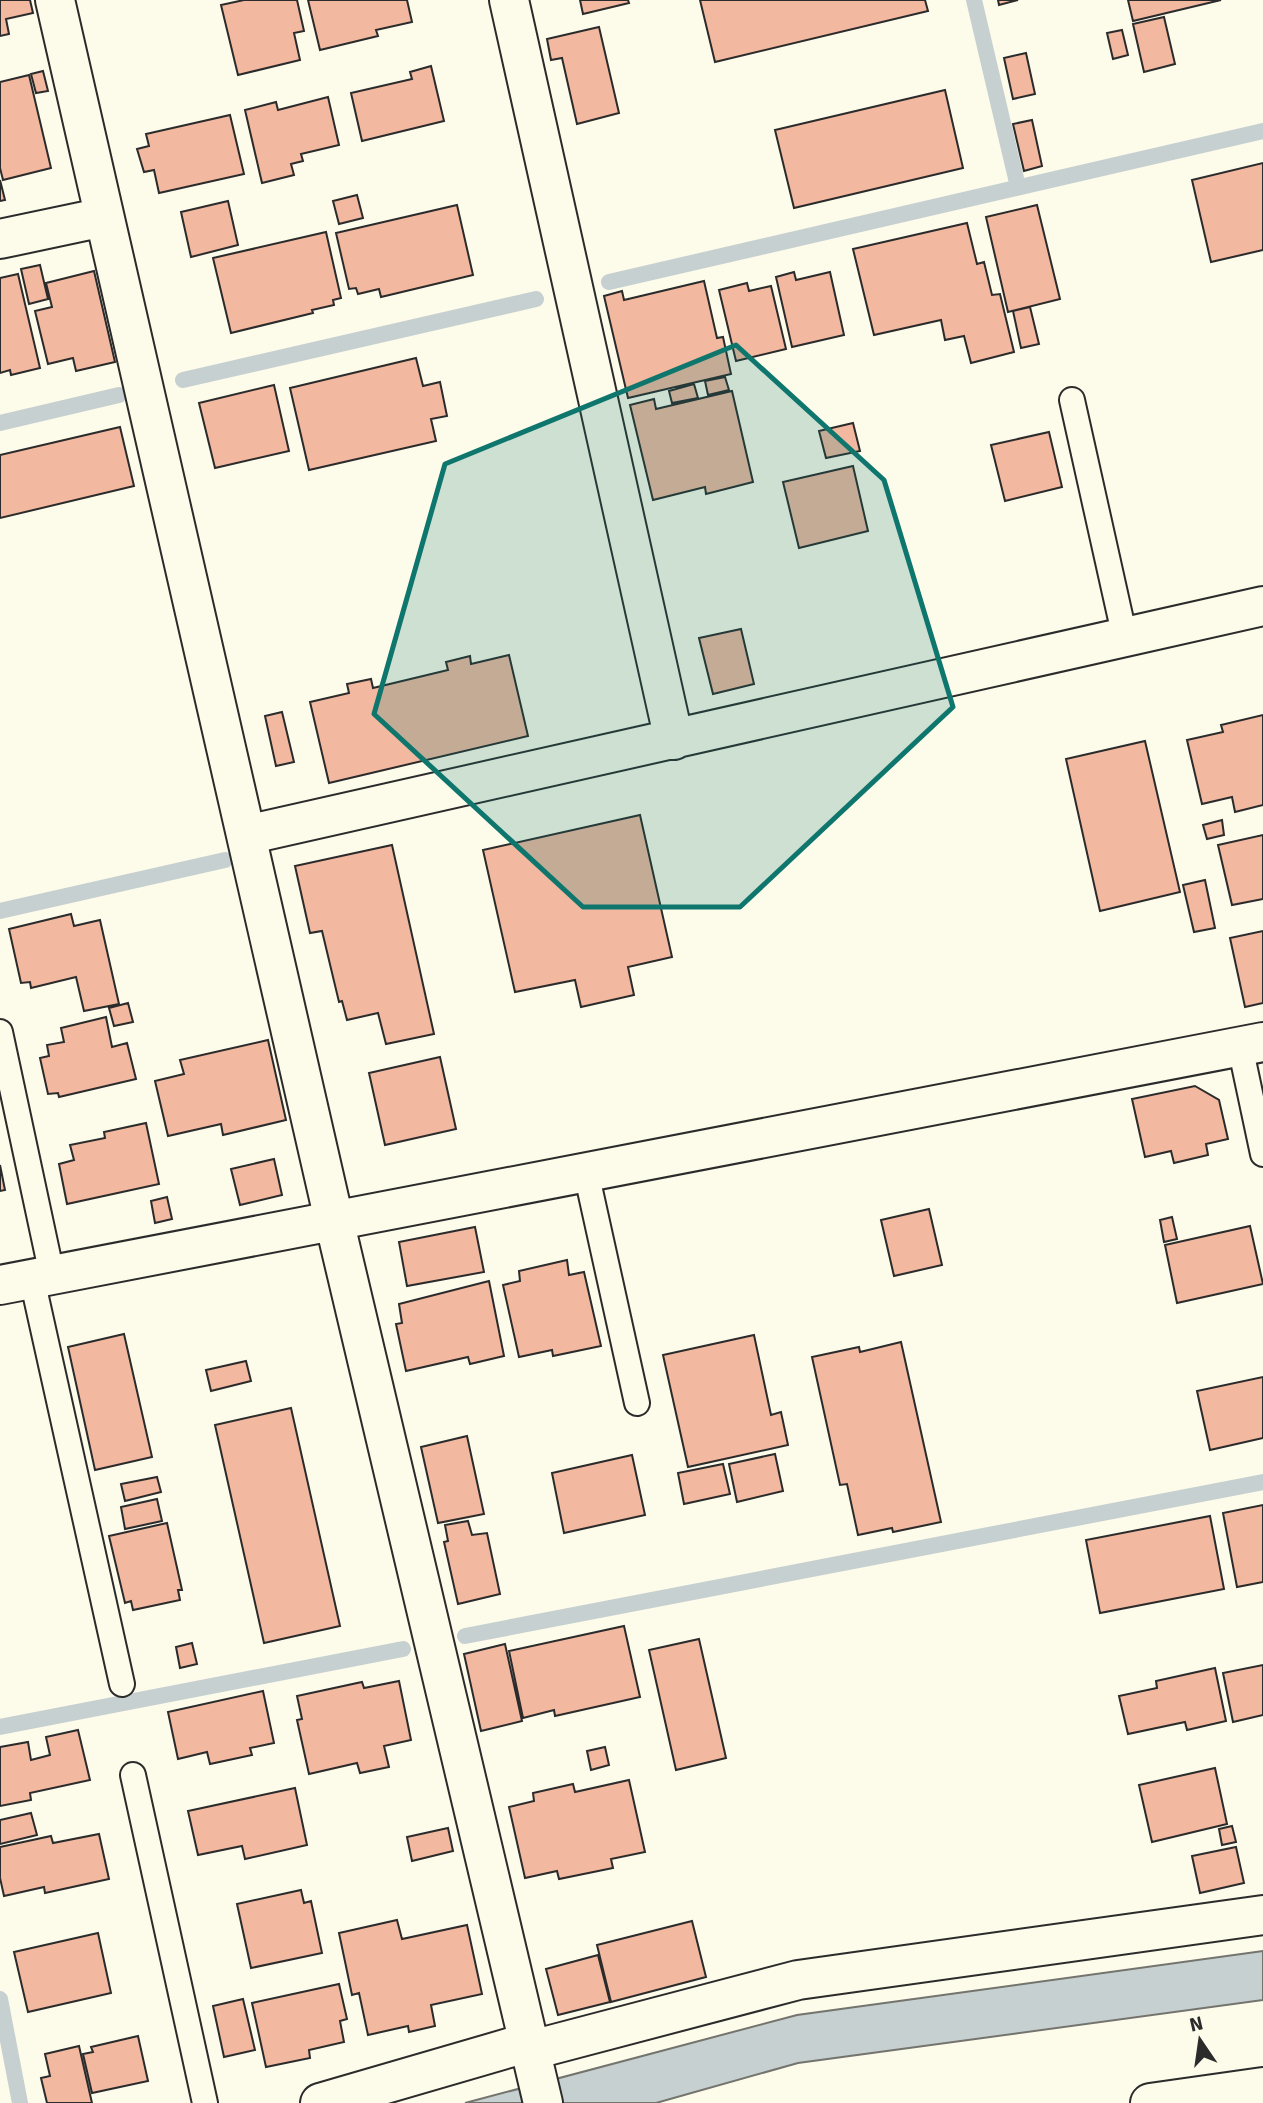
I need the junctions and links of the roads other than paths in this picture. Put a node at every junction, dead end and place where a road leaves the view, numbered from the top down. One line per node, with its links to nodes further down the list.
1 (55, 0): 3 (street)
2 (509, 0): 8 (street)
3 (104, 217): 4 (street); 9 (street)
4 (0, 239)
5 (1072, 400): 7 (lane)
6 (1263, 606): 7 (street)
7 (1125, 638): 8 (street)
8 (674, 740): 9 (street)
9 (246, 835): 14 (street)
10 (0, 1032): 15 (lane)
11 (1251, 1044): 12 (lane); 13 (street)
12 (1263, 1154)
13 (586, 1172): 14 (street); 16 (lane)
14 (334, 1220): 15 (street); 20 (street)
15 (28, 1280): 17 (lane)
16 (637, 1403)
17 (122, 1684)
18 (133, 1775): 23 (lane)
19 (1263, 1915): 20 (street)
20 (529, 2053): 24 (street); 25 (street)
21 (1263, 2087): 22 (street)
22 (1164, 2102)
23 (205, 2103)
24 (320, 2103)
25 (543, 2103)

